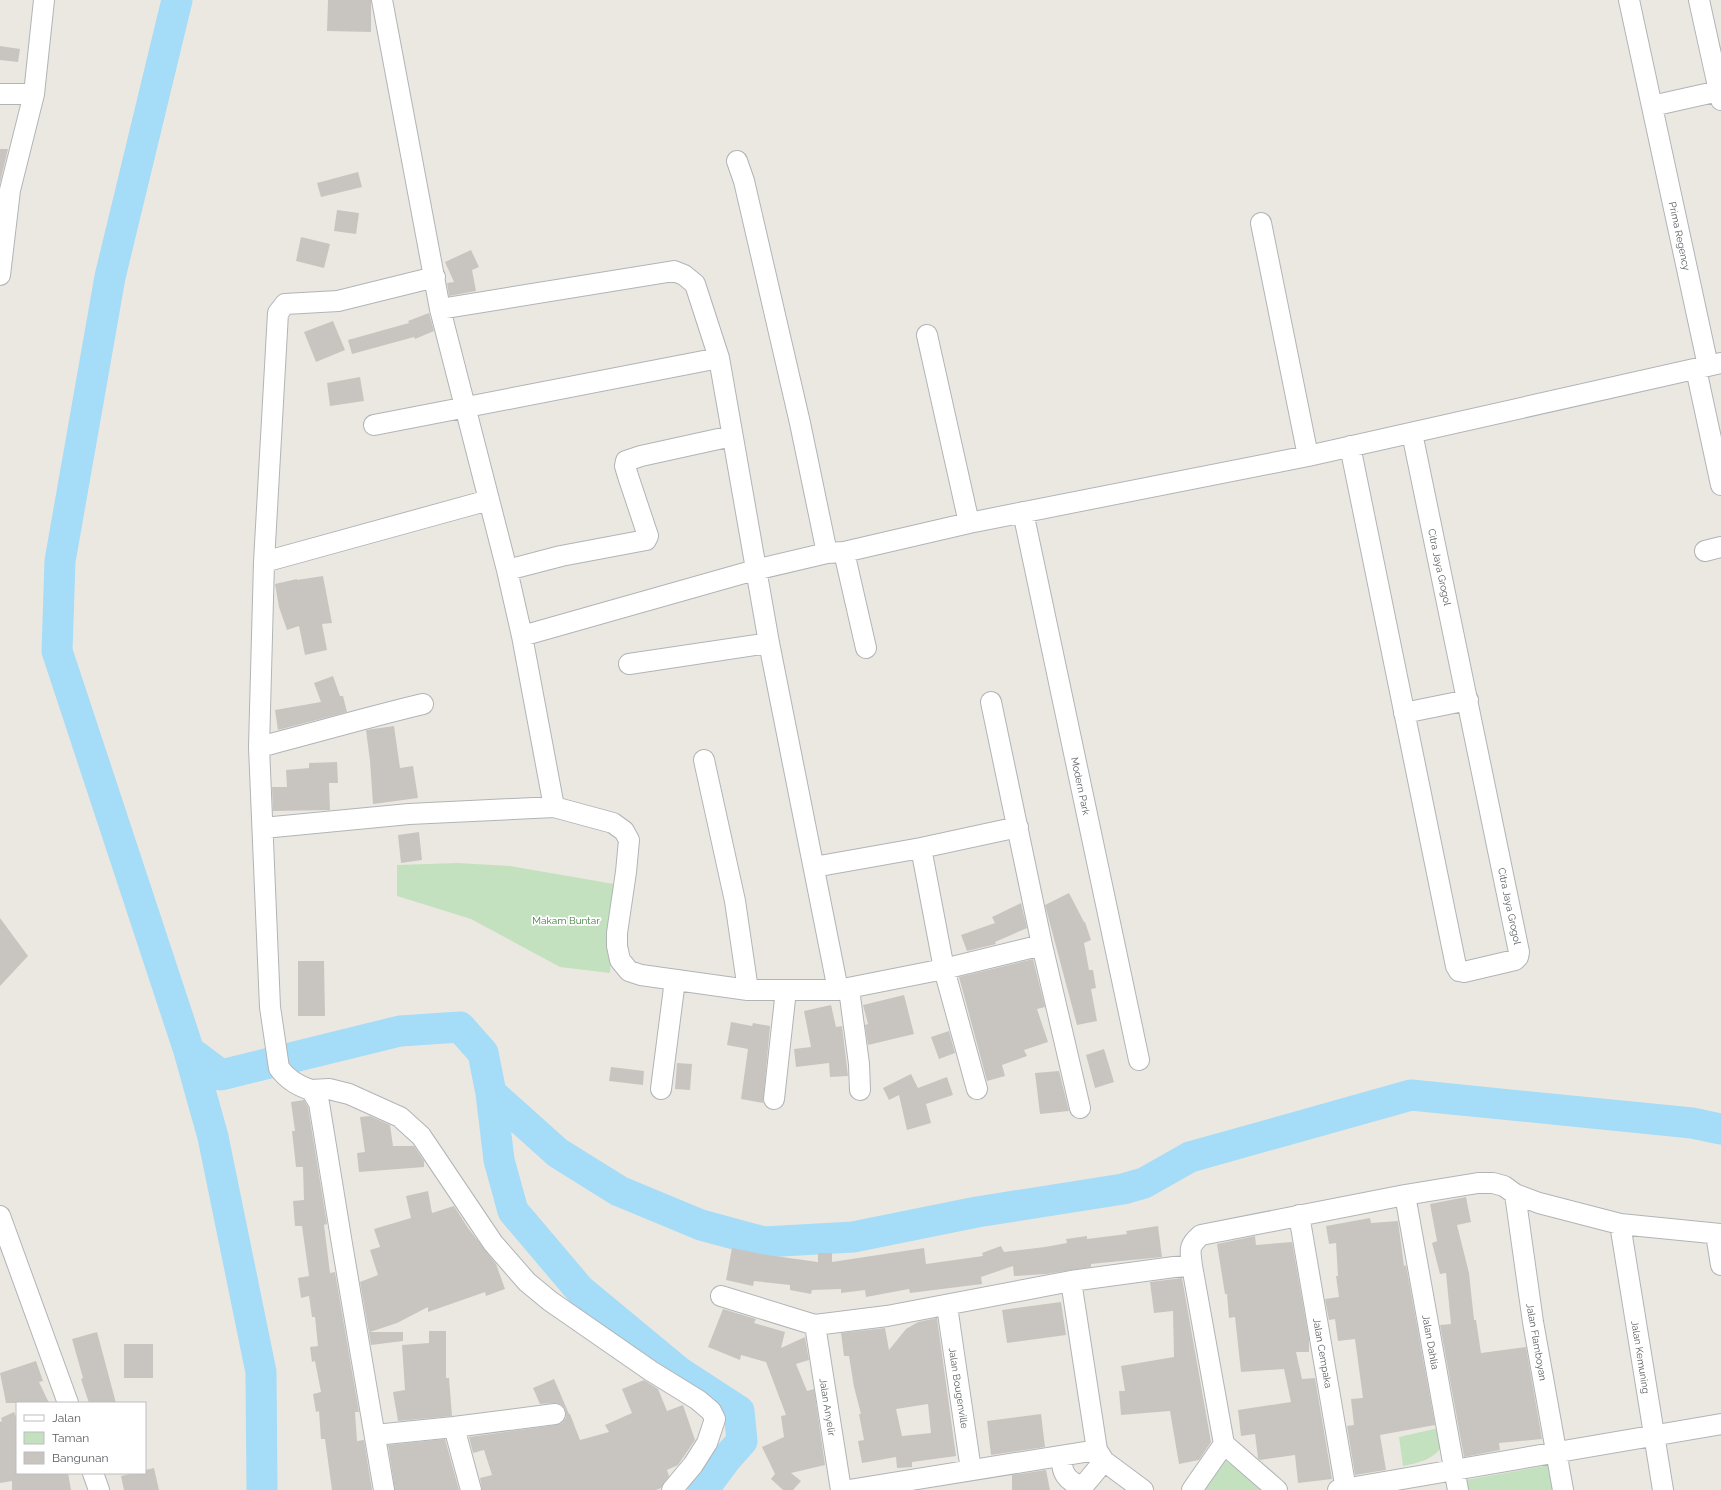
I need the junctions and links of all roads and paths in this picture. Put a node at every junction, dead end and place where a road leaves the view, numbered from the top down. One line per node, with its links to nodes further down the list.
1 (44, 0): 6 (street)
2 (382, 0): 13 (street)
3 (1629, 0): 8 (street, Prima Regency)
4 (1699, 0): 7 (street)
5 (0, 94): 6 (street)
6 (34, 94): 10 (street)
7 (1720, 96): 8 (street)
8 (1652, 106): 17 (street, Prima Regency)
9 (737, 161): 28 (street)
10 (5, 191): 12 (street)
11 (1261, 223): 23 (street)
12 (0, 275)
13 (435, 277): 14 (street); 29 (street)
14 (440, 309): 16 (street); 18 (street)
15 (927, 335): 27 (street)
16 (719, 358): 18 (street); 21 (street)
17 (1709, 366): 20 (street); 24 (street, Prima Regency)
18 (466, 407): 19 (street); 25 (street)
19 (374, 425)
20 (1412, 432): 22 (street); 36 (street, Citra Jaya Grogol)
21 (732, 436): 30 (street); 31 (street)
22 (1350, 446): 23 (street); 39 (street, Citra Jaya Grogol)
23 (1308, 456): 26 (street)
24 (1721, 485)
25 (489, 500): 29 (street); 30 (street)
26 (1023, 512): 27 (street); 53 (street, Modern Park)
27 (969, 523): 28 (street)
28 (836, 553): 31 (street); 34 (street)
29 (264, 562): 40 (street)
30 (507, 570): 32 (street)
31 (755, 570): 32 (street); 33 (street)
32 (522, 636): 42 (street)
33 (768, 643): 35 (street); 46 (street)
34 (866, 648)
35 (629, 664)
36 (1468, 700): 39 (street); 39 (street, Citra Jaya Grogol)
37 (991, 702): 43 (street)
38 (423, 704): 40 (street)
39 (1404, 713)
40 (259, 746): 44 (street)
41 (704, 760): 50 (street)
42 (554, 807): 44 (street); 49 (street)
43 (1018, 827): 45 (street); 47 (street)
44 (263, 828): 56 (street)
45 (921, 848): 46 (street); 48 (street)
46 (814, 867): 52 (street)
47 (1042, 945): 48 (street); 59 (street)
48 (944, 969): 52 (street); 54 (street)
49 (675, 980): 50 (street); 55 (street)
50 (748, 990): 51 (street)
51 (786, 990): 52 (street); 58 (street)
52 (844, 990): 57 (street)
53 (1139, 1060)
54 (977, 1088)
55 (661, 1089)
56 (311, 1090): 76 (street); 89 (street)
57 (860, 1090)
58 (774, 1099)
59 (1080, 1108)
60 (1515, 1194): 61 (street); 64 (street); 79 (street, Jalan Flamboyan)
61 (1405, 1195): 62 (street); 83 (street, Jalan Dahlia)
62 (1299, 1215): 67 (street); 95 (street, Jalan Cempaka)
63 (0, 1216): 72 (street)
64 (1620, 1224): 65 (street); 77 (street, Jalan Kemuning)
65 (1718, 1234): 66 (street)
66 (1721, 1265)
67 (1192, 1266): 68 (street); 78 (street)
68 (1071, 1282): 70 (street); 80 (street)
69 (721, 1296): 71 (street)
70 (946, 1306): 71 (street); 82 (street, Jalan Bougenville)
71 (815, 1325): 90 (street, Jalan Anyelir)
72 (68, 1402)
73 (555, 1414): 75 (street)
74 (1721, 1424): 77 (street)
75 (454, 1427): 76 (street); 88 (street)
76 (375, 1435): 87 (street)
77 (1654, 1436): 79 (street); 98 (street, Jalan Kemuning)
78 (1224, 1444): 93 (street); 94 (street)
79 (1556, 1452): 83 (street); 97 (street, Jalan Flamboyan)
80 (1100, 1455): 81 (street); 85 (street); 92 (street)
81 (1062, 1456): 82 (street); 85 (street)
82 (971, 1470): 91 (street)
83 (1454, 1470): 95 (street); 96 (street, Jalan Dahlia)
84 (93, 1474): 86 (street)
85 (1081, 1489)
86 (99, 1490)
87 (384, 1490)
88 (471, 1490)
89 (672, 1490)
90 (840, 1490)
91 (849, 1490)
92 (1143, 1490)
93 (1192, 1490)
94 (1277, 1490)
95 (1343, 1490)
96 (1458, 1490)
97 (1563, 1490)
98 (1663, 1490)

